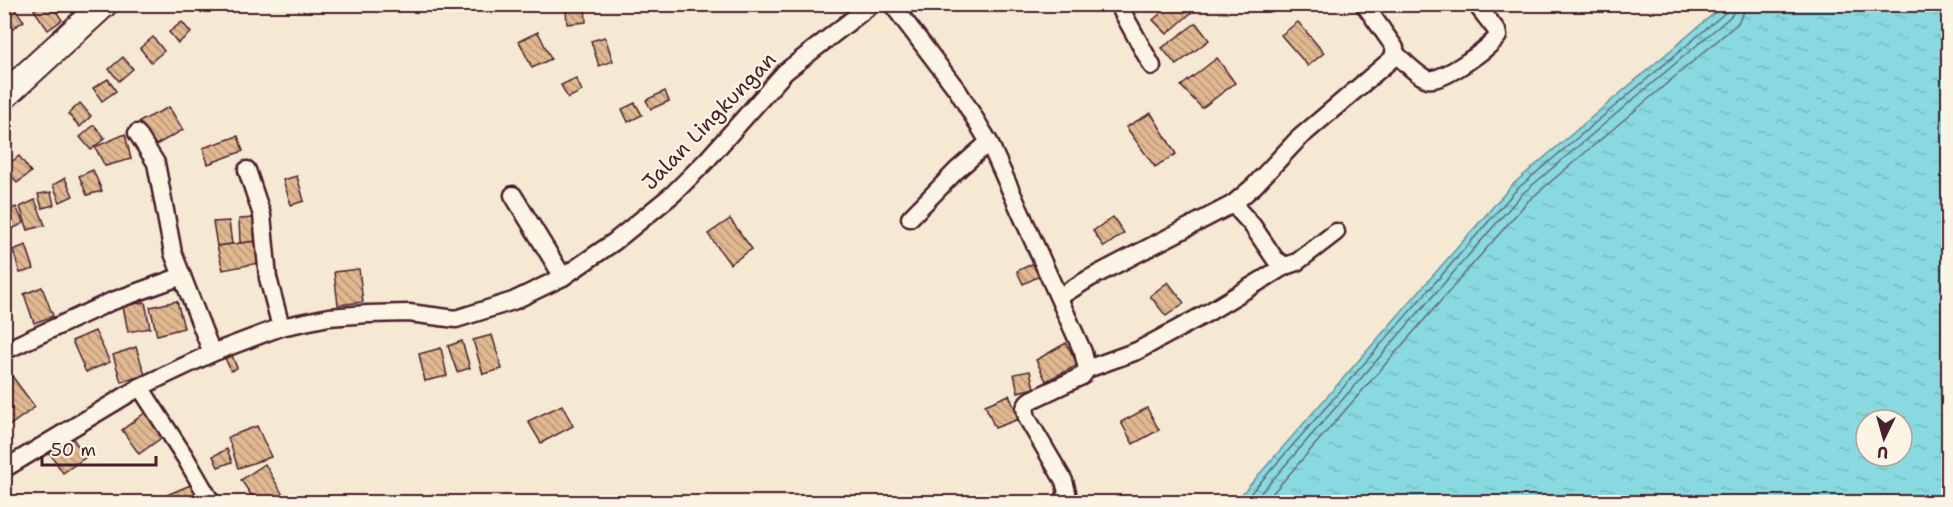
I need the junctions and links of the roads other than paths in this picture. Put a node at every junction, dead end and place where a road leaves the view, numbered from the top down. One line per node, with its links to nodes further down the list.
1 (104, 4): 9 (main road)
2 (872, 4): 19 (street, Jalan Lingkungan)
3 (892, 4): 11 (street)
4 (1118, 4): 8 (street)
5 (1364, 4): 7 (street)
6 (1476, 4): 7 (street)
7 (1395, 53): 14 (street)
8 (1152, 66)
9 (4, 96)
10 (137, 133): 18 (street)
11 (989, 142): 15 (street); 20 (street)
12 (247, 170): 21 (street)
13 (513, 195): 19 (street)
14 (1233, 204): 17 (street); 20 (street)
15 (910, 218)
16 (1336, 232): 17 (street)
17 (1284, 266): 24 (street)
18 (182, 276): 22 (street); 23 (street)
19 (563, 277): 21 (street, Jalan Lingkungan)
20 (1059, 297): 24 (street)
21 (281, 327): 23 (street, Jalan Lingkungan)
22 (4, 351)
23 (212, 353): 25 (street, Jalan Lingkungan)
24 (1087, 369): 28 (street)
25 (140, 387): 26 (street, Jalan Lingkungan); 27 (street)
26 (4, 469)
27 (211, 502)
28 (1063, 502)

